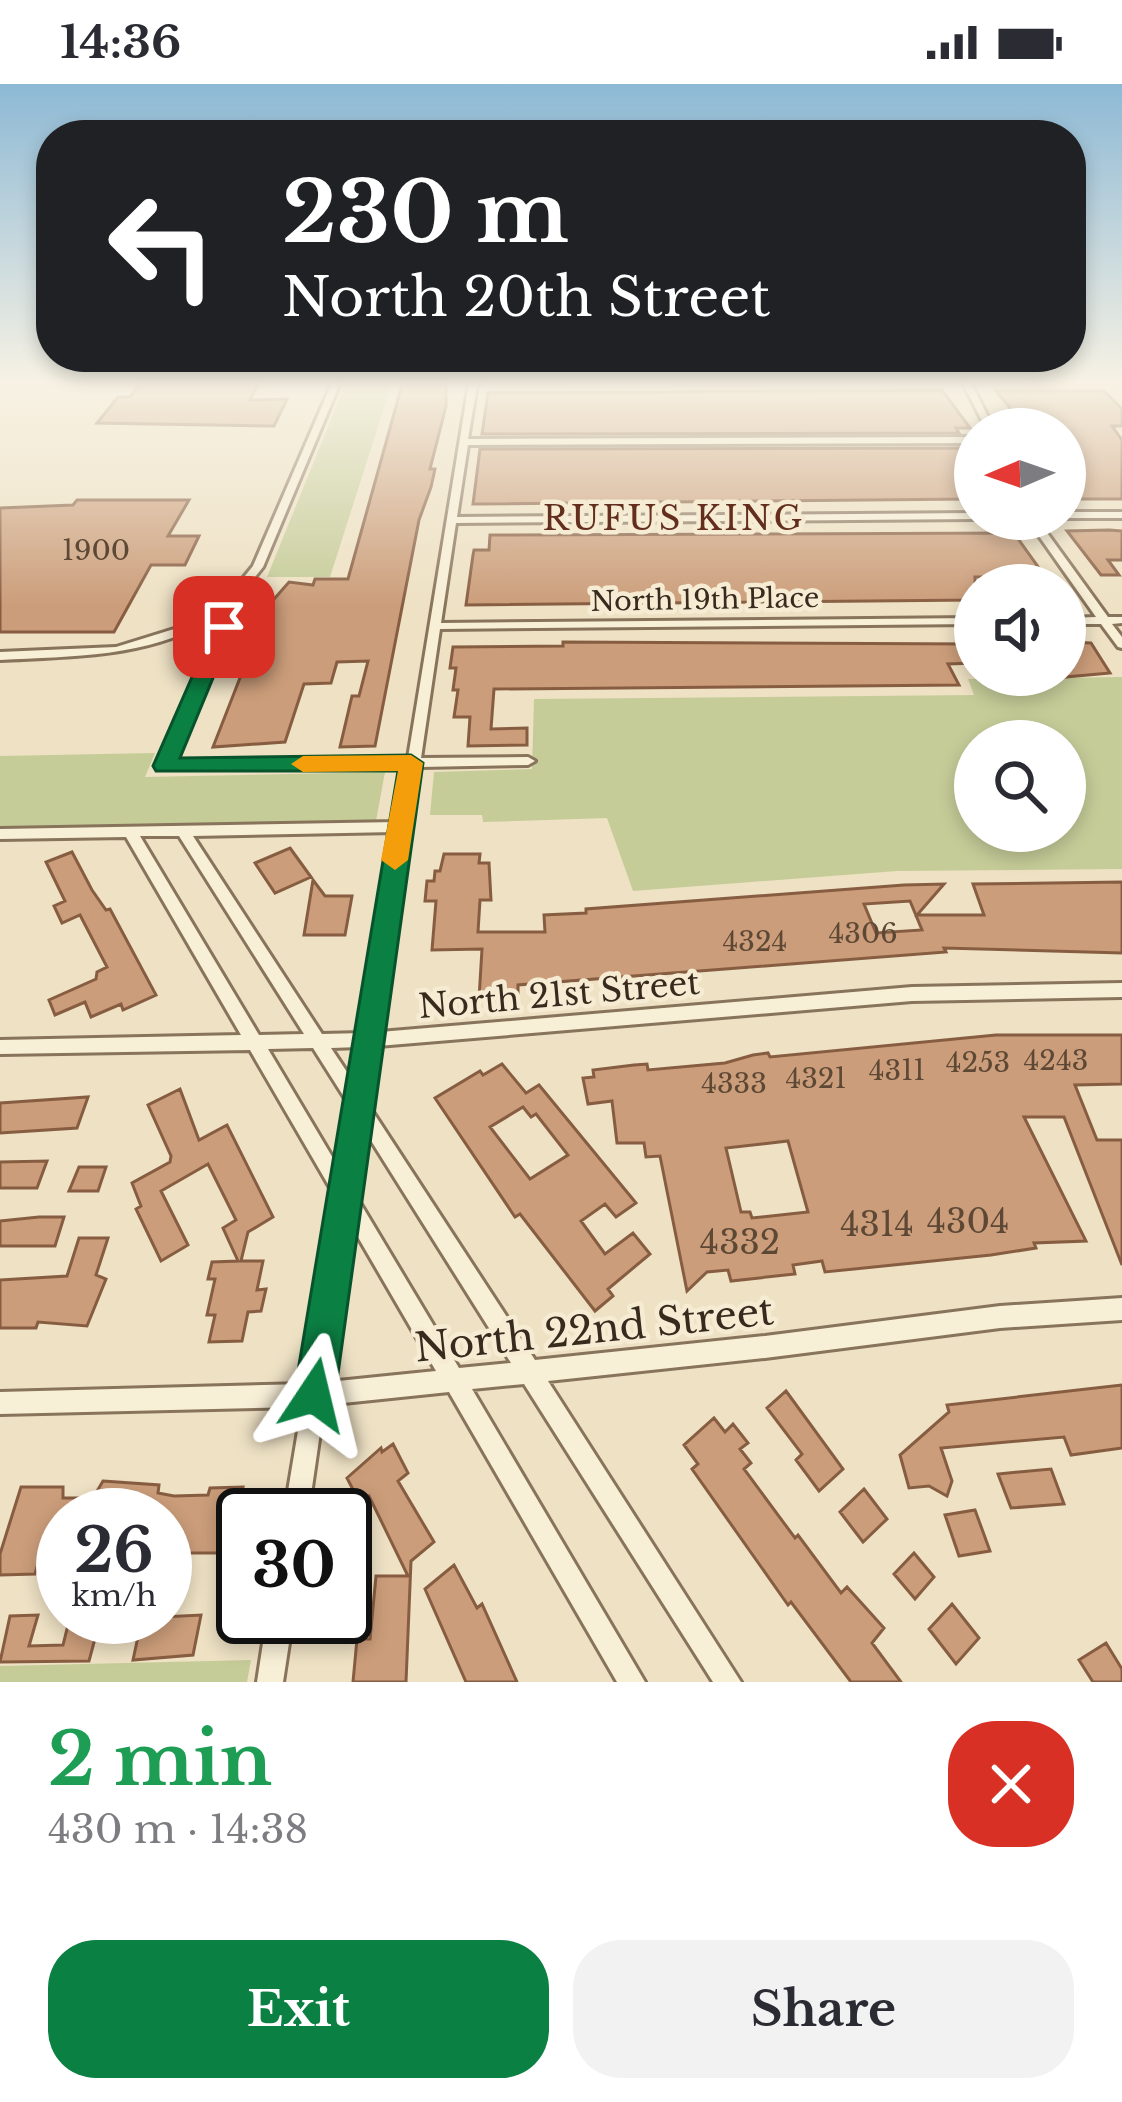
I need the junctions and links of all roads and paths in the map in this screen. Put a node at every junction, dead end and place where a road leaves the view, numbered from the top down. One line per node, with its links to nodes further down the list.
1 (305, 458): 8 (street)
2 (462, 458): 6 (street)
3 (1086, 515): 4 (street)
4 (1122, 515)
5 (954, 516): 6 (street)
6 (452, 520): 13 (street)
7 (1047, 540): 10 (street)
8 (214, 616): 15 (street); 17 (street)
9 (1086, 620): 10 (street)
10 (1104, 620): 11 (street); 14 (street)
11 (1122, 620)
12 (954, 621): 13 (street, North 19th Place)
13 (435, 626): 17 (street)
14 (1122, 645)
15 (0, 656)
16 (528, 761): 17 (street)
17 (411, 763): 18 (street)
18 (400, 827): 19 (street); 24 (street)
19 (182, 831): 20 (street); 23 (street)
20 (131, 832): 21 (street); 25 (street)
21 (0, 834)
22 (1122, 990): 24 (street, North 21st Street)
23 (317, 1040): 24 (street, North 21st Street); 25 (street, North 21st Street); 27 (street)
24 (367, 1040): 27 (street)
25 (252, 1041): 26 (street, North 21st Street); 28 (street)
26 (0, 1047)
27 (357, 1103): 28 (street); 30 (street)
28 (346, 1203): 31 (street); 32 (street)
29 (1122, 1309): 30 (street, North 22nd Street)
30 (529, 1373): 31 (street, North 22nd Street); 38 (street)
31 (450, 1381): 32 (street, North 22nd Street); 37 (street)
32 (314, 1395): 33 (street, North 22nd Street); 34 (street)
33 (0, 1403)
34 (300, 1488)
35 (276, 1644): 36 (street)
36 (270, 1682)
37 (632, 1682)
38 (728, 1682)

